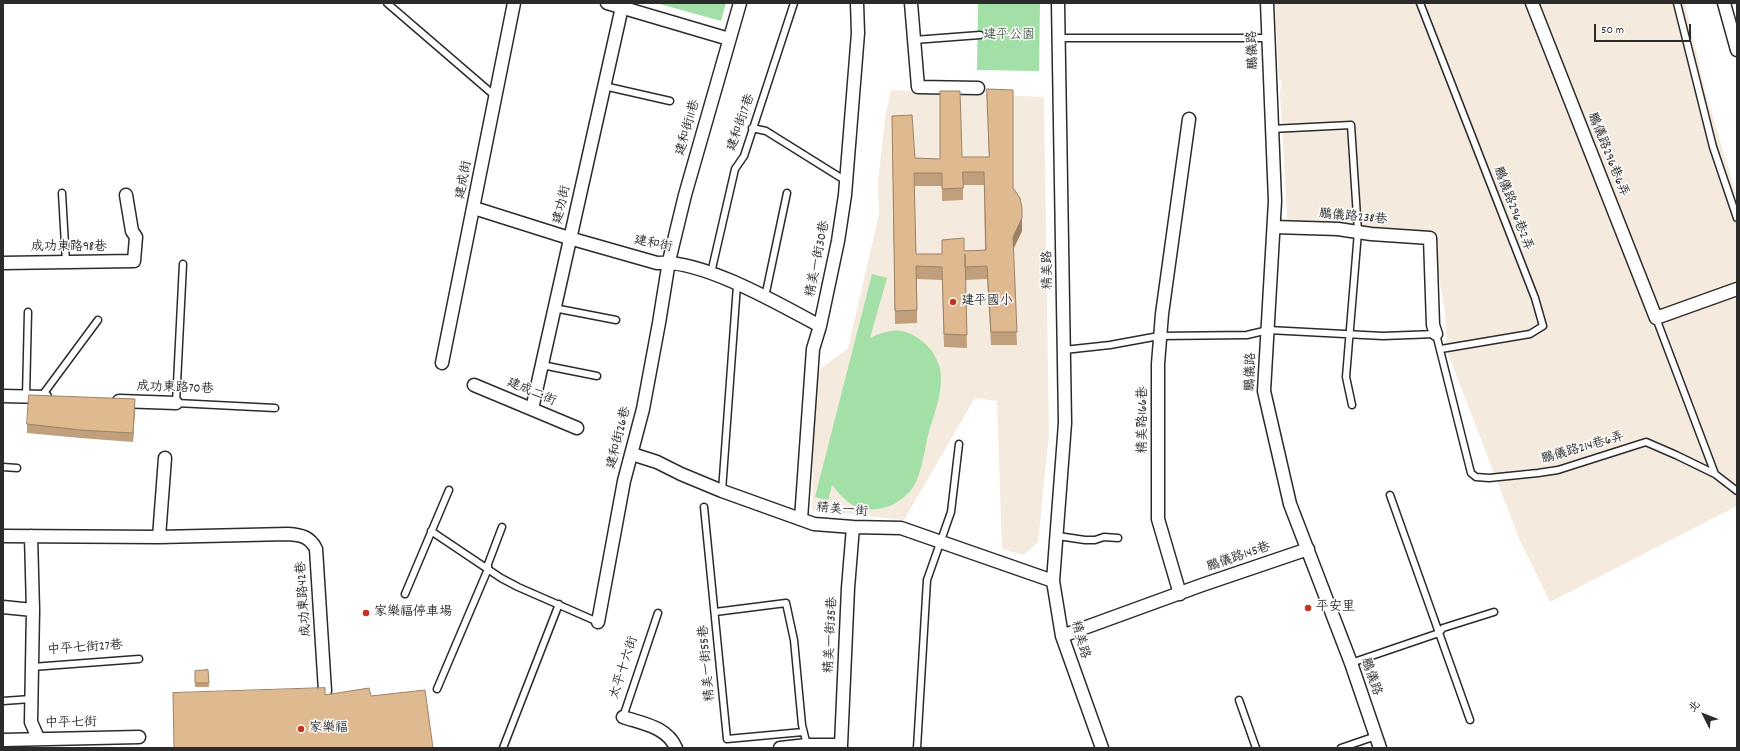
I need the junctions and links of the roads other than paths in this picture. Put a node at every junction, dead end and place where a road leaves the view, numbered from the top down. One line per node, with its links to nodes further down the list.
1 (387, 3): 23 (lane)
2 (514, 3): 23 (street, 建成街)
3 (607, 3): 14 (street)
4 (740, 3): 18 (street, 建和街11巷)
5 (794, 3): 26 (lane, 建和街17巷)
6 (857, 3): 28 (street, 精美一街30巷)
7 (911, 3): 19 (street)
8 (1058, 3): 16 (street, 精美路)
9 (1267, 3): 17 (street, 鵬儀路)
10 (1420, 3): 55 (lane, 鵬儀路296巷2弄)
11 (1532, 3): 47 (street, 鵬儀路296巷6弄)
12 (1676, 3): 33 (lane)
13 (1724, 3): 20 (street)
14 (622, 7): 18 (street); 21 (street, 建功街)
15 (980, 35): 19 (lane)
16 (1059, 38): 17 (lane); 56 (street, 精美路)
17 (1268, 38): 27 (street, 鵬儀路)
18 (729, 39): 39 (street, 建和街11巷)
19 (914, 40): 22 (street)
20 (1737, 50)
21 (604, 86): 24 (lane); 36 (street, 建功街)
22 (978, 88)
23 (495, 96): 32 (street, 建成街)
24 (670, 101)
25 (1189, 119): 54 (street, 精美路166巷)
26 (752, 128): 28 (lane); 41 (lane, 建和街17巷)
27 (1271, 129): 34 (street, 鵬儀路); 35 (lane)
28 (846, 181): 50 (street, 精美一街30巷)
29 (62, 193): 38 (lane)
30 (787, 193): 44 (lane)
31 (126, 195): 38 (street, 成功東路98巷)
32 (474, 208): 36 (street, 建和街); 57 (street, 建成街)
33 (1737, 218)
34 (1274, 227): 35 (street, 鵬儀路238巷); 51 (street, 鵬儀路)
35 (1358, 232): 52 (lane); 53 (street, 鵬儀路238巷)
36 (570, 238): 39 (street, 建和街); 45 (street, 建功街)
37 (3, 262): 38 (street, 成功東路98巷)
38 (66, 262)
39 (669, 262): 41 (street, 建和街); 72 (street, 建和街26巷)
40 (183, 264): 66 (lane)
41 (711, 273): 42 (street, 建和街)
42 (737, 285): 44 (street, 建和街); 78 (lane)
43 (1737, 289): 47 (street)
44 (765, 297): 50 (street, 建和街)
45 (554, 308): 49 (lane); 58 (street, 建功街)
46 (28, 312): 62 (lane)
47 (1656, 318): 76 (lane, 鵬儀路296巷6弄)
48 (98, 320): 63 (lane)
49 (616, 320)
50 (820, 326): 82 (street, 精美一街30巷)
51 (1268, 330): 52 (lane); 54 (lane); 92 (street, 鵬儀路)
52 (1351, 333): 53 (lane); 67 (lane)
53 (1436, 334): 55 (lane, 鵬儀路214巷6弄)
54 (1159, 336): 56 (lane); 96 (street, 精美路166巷)
55 (1441, 349): 76 (lane, 鵬儀路214巷6弄)
56 (1064, 350): 88 (street, 精美路)
57 (442, 363)
58 (542, 364): 59 (lane); 69 (street, 建功街)
59 (596, 376)
60 (474, 385): 69 (street, 建成二街)
61 (3, 396): 62 (street)
62 (26, 396): 63 (street)
63 (40, 397): 64 (street)
64 (54, 398)
65 (105, 401): 66 (street, 成功東路70巷)
66 (176, 403): 68 (lane, 成功東路70巷)
67 (1352, 405)
68 (275, 408)
69 (532, 409): 70 (street, 建成二街)
70 (577, 428)
71 (959, 444): 91 (lane)
72 (632, 454): 78 (street, 精美一街); 103 (street, 建和街26巷)
73 (165, 458): 89 (street)
74 (3, 467): 75 (lane)
75 (17, 468)
76 (1715, 474): 79 (lane, 鵬儀路214巷6弄)
77 (449, 490): 85 (lane)
78 (722, 491): 82 (street, 精美一街)
79 (1737, 491)
80 (1390, 495): 104 (lane)
81 (704, 507): 100 (lane, 精美一街55巷)
82 (801, 520): 84 (street, 精美一街)
83 (502, 527): 93 (lane)
84 (853, 527): 91 (street, 精美一街); 122 (street, 精美一街35巷)
85 (431, 531): 93 (lane); 95 (lane)
86 (3, 536): 87 (street, 成功東路42巷)
87 (31, 536): 89 (street, 成功東路42巷); 99 (street, 中平七街27巷)
88 (1058, 536): 90 (lane); 94 (street, 精美路)
89 (159, 538): 110 (street, 成功東路42巷)
90 (1118, 538)
91 (940, 542): 94 (street, 精美一街); 126 (lane)
92 (1308, 549): 96 (street, 鵬儀路145巷); 107 (street, 鵬儀路)
93 (488, 569): 97 (lane); 109 (lane)
94 (1053, 581): 105 (street, 精美路)
95 (405, 594)
96 (1180, 594): 105 (street)
97 (559, 604): 103 (lane); 123 (lane)
98 (3, 608): 99 (street)
99 (33, 610): 108 (street, 中平七街27巷)
100 (715, 612): 116 (lane); 116 (lane, 精美一街55巷)
101 (1494, 612): 104 (lane)
102 (658, 613): 114 (lane, 太平十六街)
103 (598, 622)
104 (1439, 633): 107 (lane); 115 (lane)
105 (1062, 636): 127 (street, 精美路)
106 (140, 659): 108 (lane, 中平七街27巷)
107 (1351, 663): 117 (street, 鵬儀路)
108 (32, 667): 111 (street, 中平七街27巷)
109 (437, 689)
110 (325, 691)
111 (32, 699): 113 (lane); 120 (street, 中平七街27巷)
112 (1239, 700): 128 (lane)
113 (3, 701)
114 (623, 717): 124 (street, 太平十六街)
115 (1470, 720)
116 (803, 732): 121 (lane)
117 (1376, 736): 129 (lane); 130 (street, 鵬儀路)
118 (139, 737): 120 (street, 中平七街)
119 (3, 740): 120 (street, 中平七街)
120 (39, 743)
121 (807, 745): 122 (street); 125 (street)
122 (841, 747)
123 (503, 748)
124 (676, 748)
125 (780, 748)
126 (917, 748)
127 (1102, 748)
128 (1256, 748)
129 (1341, 748)
130 (1380, 748)

